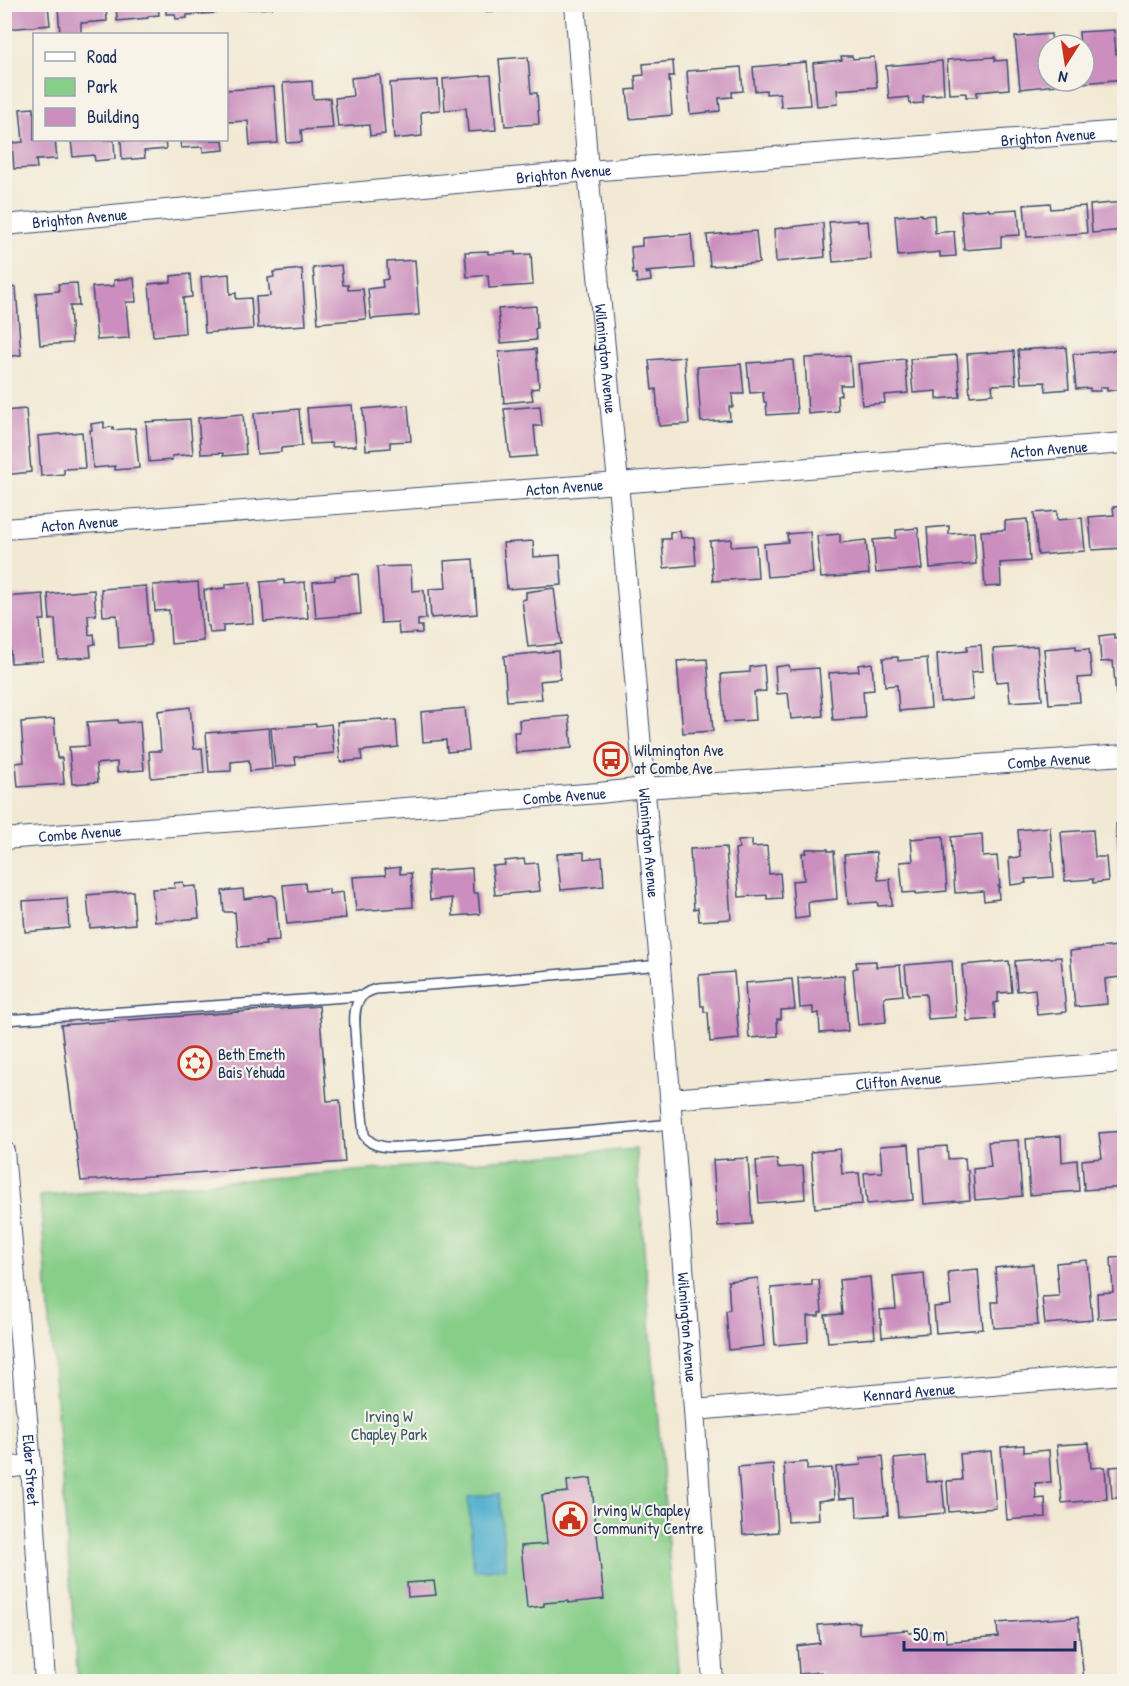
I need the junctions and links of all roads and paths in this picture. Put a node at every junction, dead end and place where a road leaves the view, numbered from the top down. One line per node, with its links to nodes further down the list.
1 (575, 4): 3 (street, Wilmington Avenue)
2 (1125, 131): 3 (street, Brighton Avenue)
3 (588, 171): 4 (street, Brighton Avenue); 6 (street, Wilmington Avenue)
4 (4, 225)
5 (1125, 443): 6 (street, Acton Avenue)
6 (618, 483): 7 (street, Acton Avenue); 9 (street, Wilmington Avenue)
7 (4, 529)
8 (1125, 755): 9 (street, Combe Avenue)
9 (645, 788): 10 (street, Combe Avenue); 11 (street, Wilmington Avenue)
10 (4, 839)
11 (660, 965): 12 (lane); 15 (street, Wilmington Avenue)
12 (361, 996): 13 (lane); 16 (lane)
13 (4, 1020)
14 (1125, 1062): 15 (street, Clifton Avenue)
15 (671, 1100): 16 (street, Wilmington Avenue)
16 (673, 1124): 19 (street, Wilmington Avenue)
17 (5, 1160): 20 (street, Elder Street)
18 (1125, 1374): 19 (street, Kennard Avenue)
19 (694, 1410): 23 (street, Wilmington Avenue)
20 (31, 1465): 21 (street); 22 (street, Elder Street)
21 (4, 1468)
22 (45, 1682)
23 (713, 1682)

